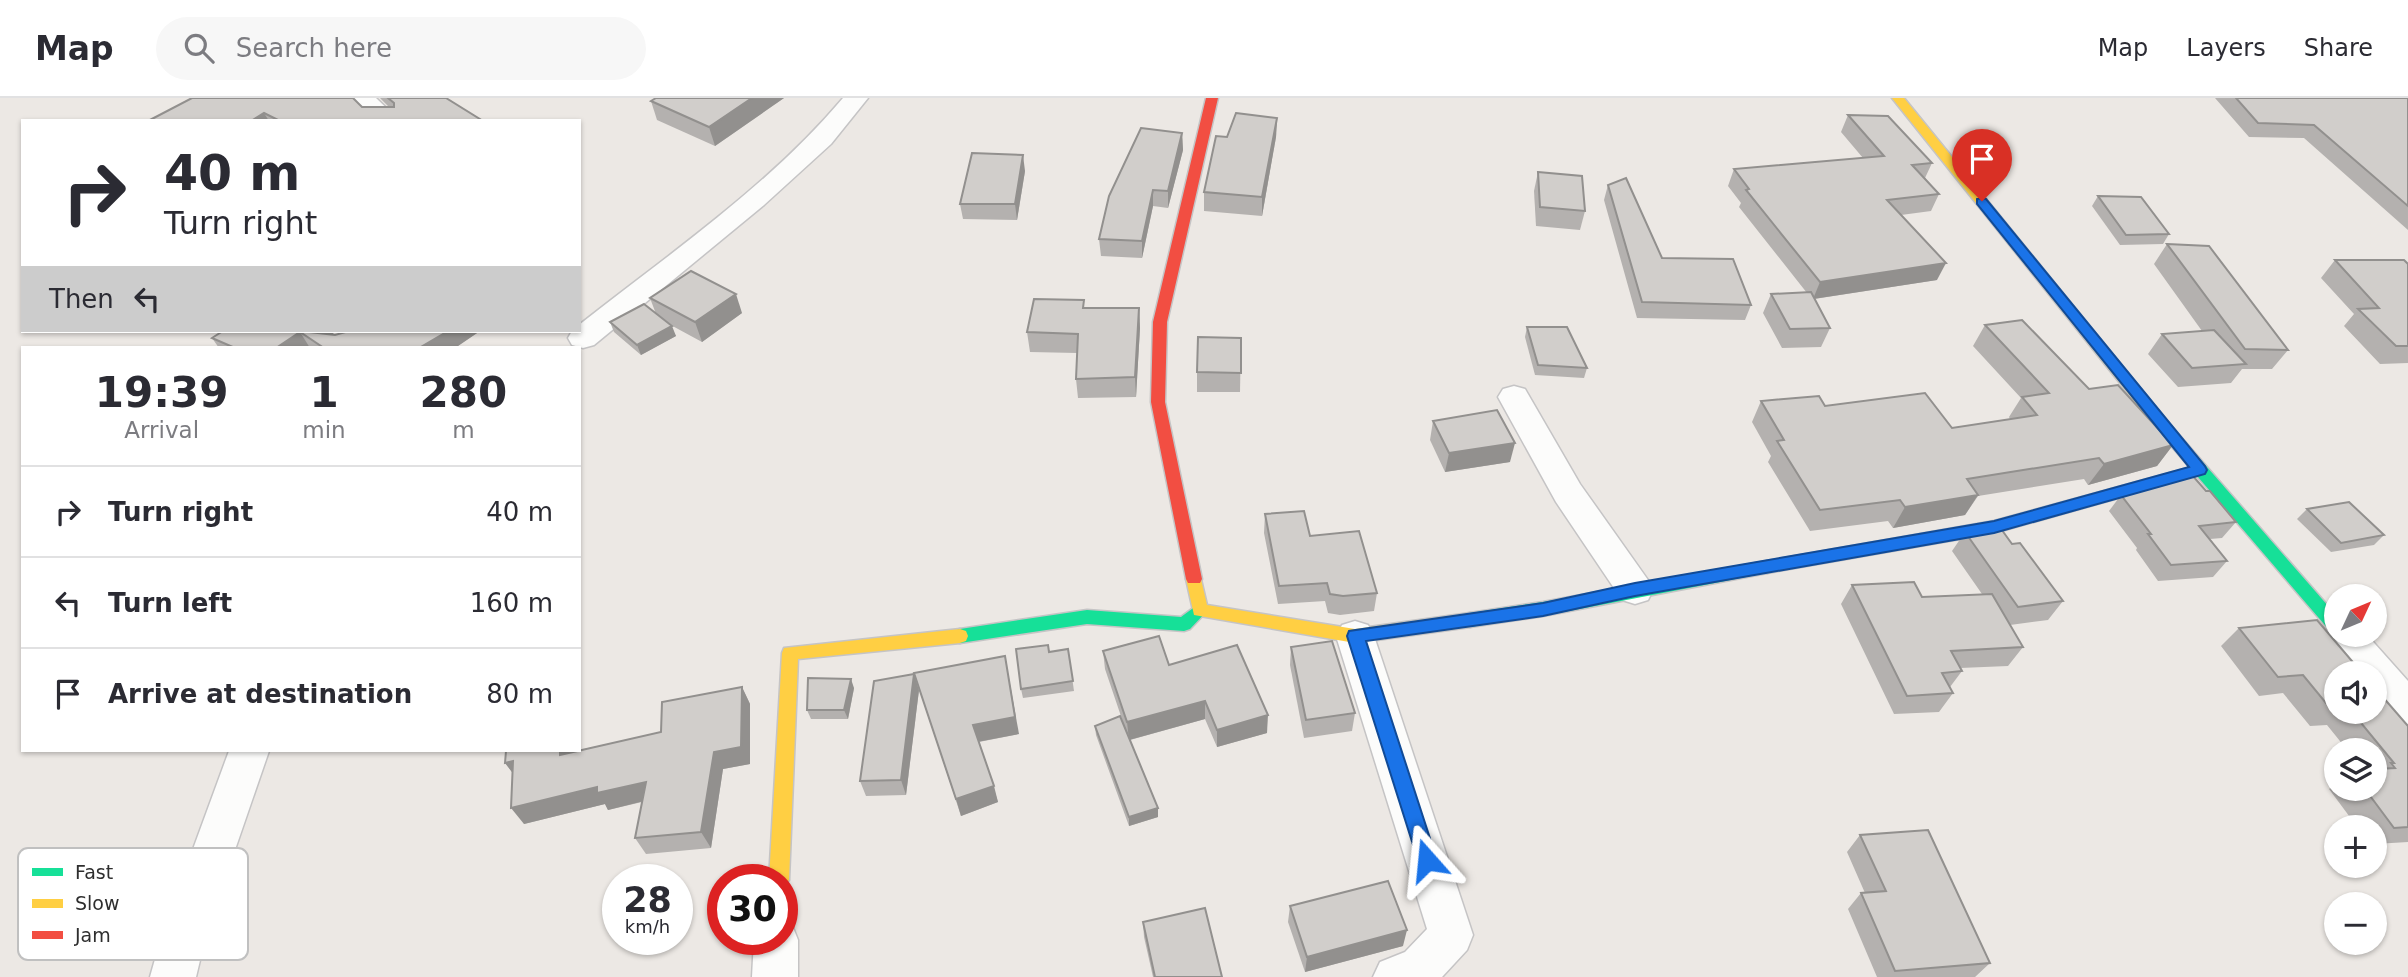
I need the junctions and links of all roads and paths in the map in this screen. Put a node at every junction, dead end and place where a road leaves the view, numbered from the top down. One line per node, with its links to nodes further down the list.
1 (361, 98): 5 (street)
2 (856, 98): 6 (street)
3 (1212, 98): 10 (street)
4 (1898, 98): 8 (street)
5 (385, 119)
6 (583, 338)
7 (1514, 397): 9 (street)
8 (2199, 470): 9 (street); 11 (street)
9 (1635, 590): 12 (street)
10 (1200, 610): 12 (street); 17 (street)
11 (2324, 612)
12 (1355, 636): 22 (street)
13 (2356, 648): 14 (street)
14 (2404, 700)
15 (249, 752): 16 (street)
16 (215, 848)
17 (780, 864)
18 (776, 955): 21 (street)
19 (177, 960): 20 (street)
20 (173, 977)
21 (775, 977)
22 (1396, 977)

